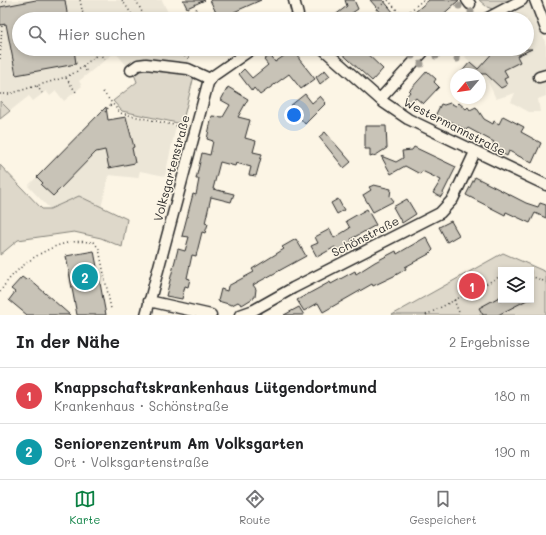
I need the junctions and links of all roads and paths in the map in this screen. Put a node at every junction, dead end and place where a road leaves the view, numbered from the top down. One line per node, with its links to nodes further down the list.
1 (8, 0): 10 (path)
2 (81, 0): 13 (path)
3 (122, 0): 14 (path)
4 (136, 0): 15 (path)
5 (294, 0): 17 (street)
6 (387, 0): 12 (path); 18 (path)
7 (423, 0): 19 (path)
8 (522, 0): 20 (street)
9 (535, 0): 22 (street)
10 (2, 2)
11 (196, 7): 16 (path)
12 (376, 10)
13 (83, 12)
14 (130, 12)
15 (141, 12)
16 (197, 12)
17 (297, 12)
18 (398, 12)
19 (409, 12)
20 (499, 12)
21 (2, 24): 29 (path)
22 (546, 29)
23 (102, 56): 30 (path)
24 (184, 56): 31 (path)
25 (242, 56): 36 (street)
26 (331, 56): 42 (street, Westermannstraße)
27 (419, 56): 42 (street)
28 (94, 57): 32 (path)
29 (0, 59)
30 (107, 59)
31 (196, 62)
32 (83, 67): 34 (path); 35 (path)
33 (131, 70): 36 (street)
34 (88, 73)
35 (66, 77): 37 (path); 41 (path)
36 (210, 79): 45 (street, Volksgartenstraße)
37 (37, 86): 39 (path); 40 (path)
38 (103, 92): 43 (path)
39 (0, 93)
40 (42, 93)
41 (74, 94)
42 (380, 100): 46 (street, Westermannstraße)
43 (112, 103): 44 (path); 45 (path)
44 (105, 112)
45 (194, 130): 53 (street, Volksgartenstraße)
46 (475, 152): 47 (street, Westermannstraße); 57 (street, Schönstraße)
47 (546, 185)
48 (534, 277): 50 (path)
49 (498, 278): 52 (path)
50 (546, 282)
51 (0, 292): 54 (path)
52 (454, 300): 58 (path); 59 (path)
53 (149, 301): 55 (street, Volksgartenstraße); 56 (street)
54 (111, 309)
55 (146, 315)
56 (211, 315)
57 (240, 315)
58 (426, 315)
59 (460, 315)

